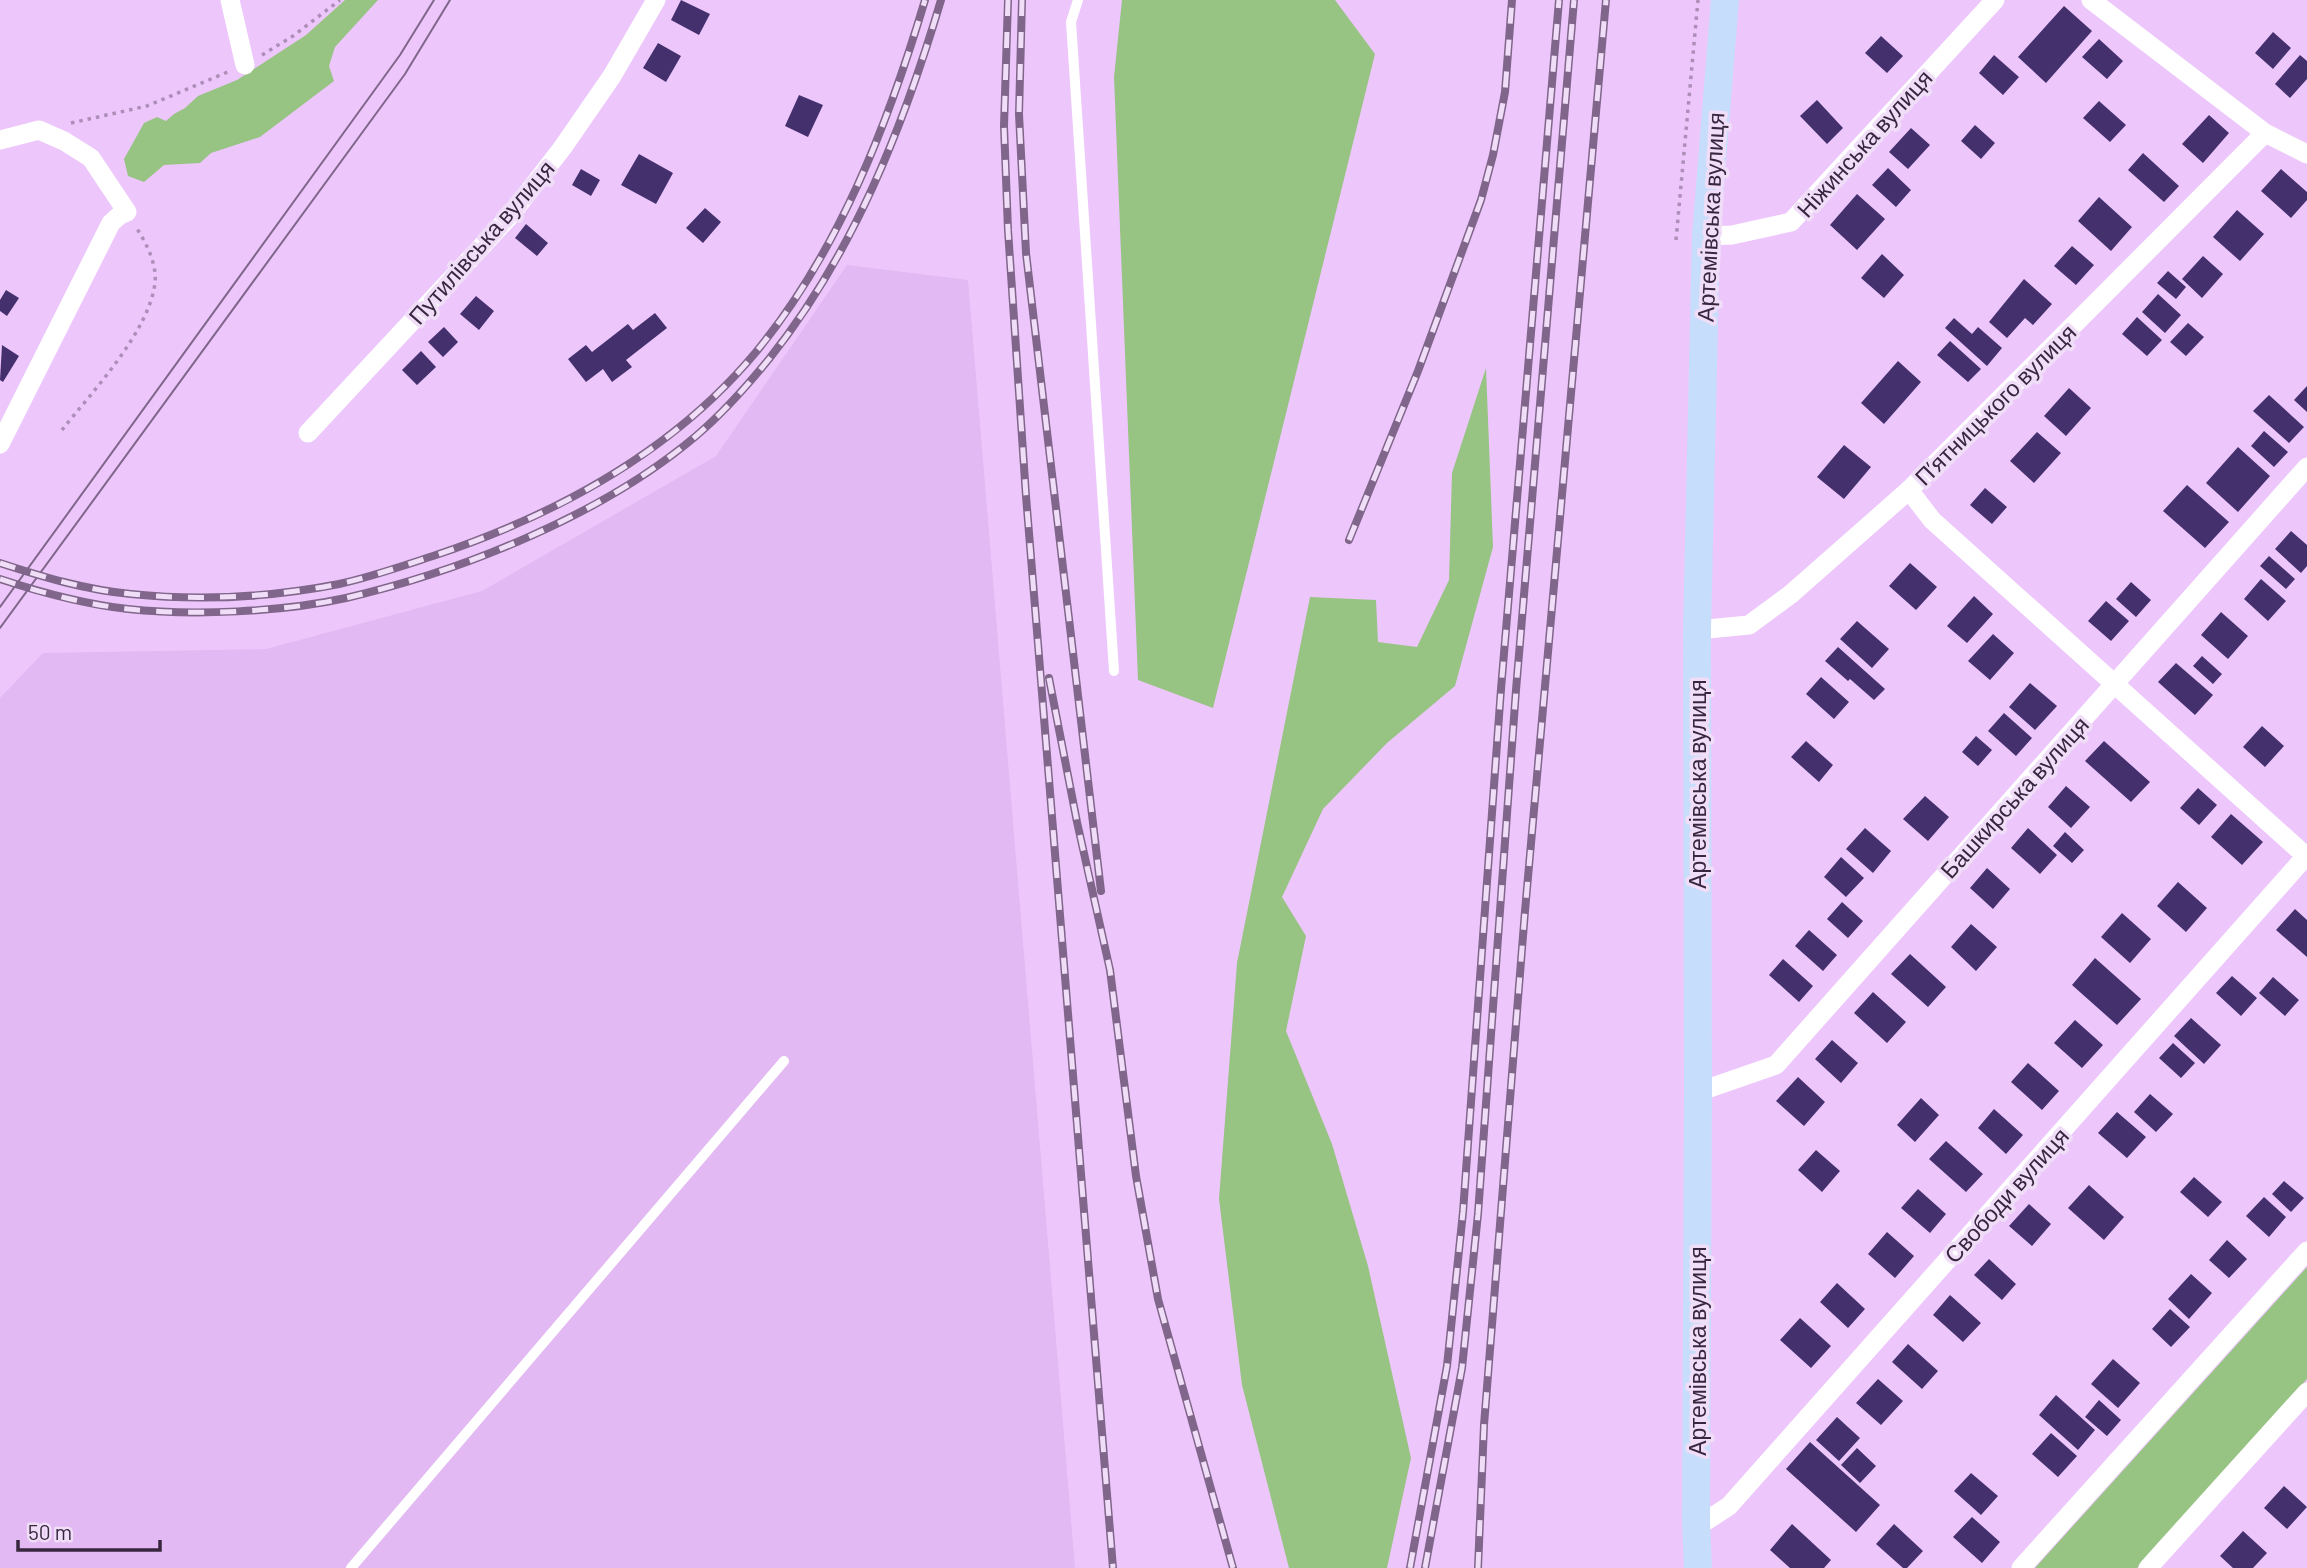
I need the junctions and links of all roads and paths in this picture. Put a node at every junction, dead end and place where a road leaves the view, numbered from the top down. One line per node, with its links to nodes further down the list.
1 (230, 0): 9 (street)
2 (340, 0): 9 (path)
3 (656, 0): 18 (street, Путилівська вулиця)
4 (1078, 0): 23 (lane)
5 (1698, 0): 16 (path)
6 (1725, 0): 15 (main road, Артемівська вулиця)
7 (1995, 0): 15 (street, Ніжинська вулиця)
8 (2091, 0): 11 (street)
9 (246, 65): 10 (path)
10 (39, 130): 12 (street); 14 (street)
11 (2265, 133): 13 (street); 21 (street, П’ятницького вулиця)
12 (0, 140)
13 (2307, 154)
14 (127, 212): 17 (path); 19 (street)
15 (1706, 236): 22 (main road, Артемівська вулиця)
16 (1676, 240)
17 (62, 430)
18 (307, 433)
19 (0, 444)
20 (2307, 467): 24 (street, Башкирська вулиця)
21 (1909, 490): 22 (street, П’ятницького вулиця); 24 (street)
22 (1697, 630): 27 (main road, Артемівська вулиця)
23 (1114, 671)
24 (2114, 683): 25 (street); 27 (street, Башкирська вулиця)
25 (2307, 856): 30 (street, Свободи вулиця)
26 (784, 1060): 31 (lane)
27 (1698, 1092): 30 (main road, Артемівська вулиця)
28 (2307, 1251): 33 (street)
29 (2307, 1391): 34 (street)
30 (1696, 1522): 32 (main road, Артемівська вулиця)
31 (351, 1568)
32 (1698, 1568)
33 (2021, 1568)
34 (2148, 1568)

